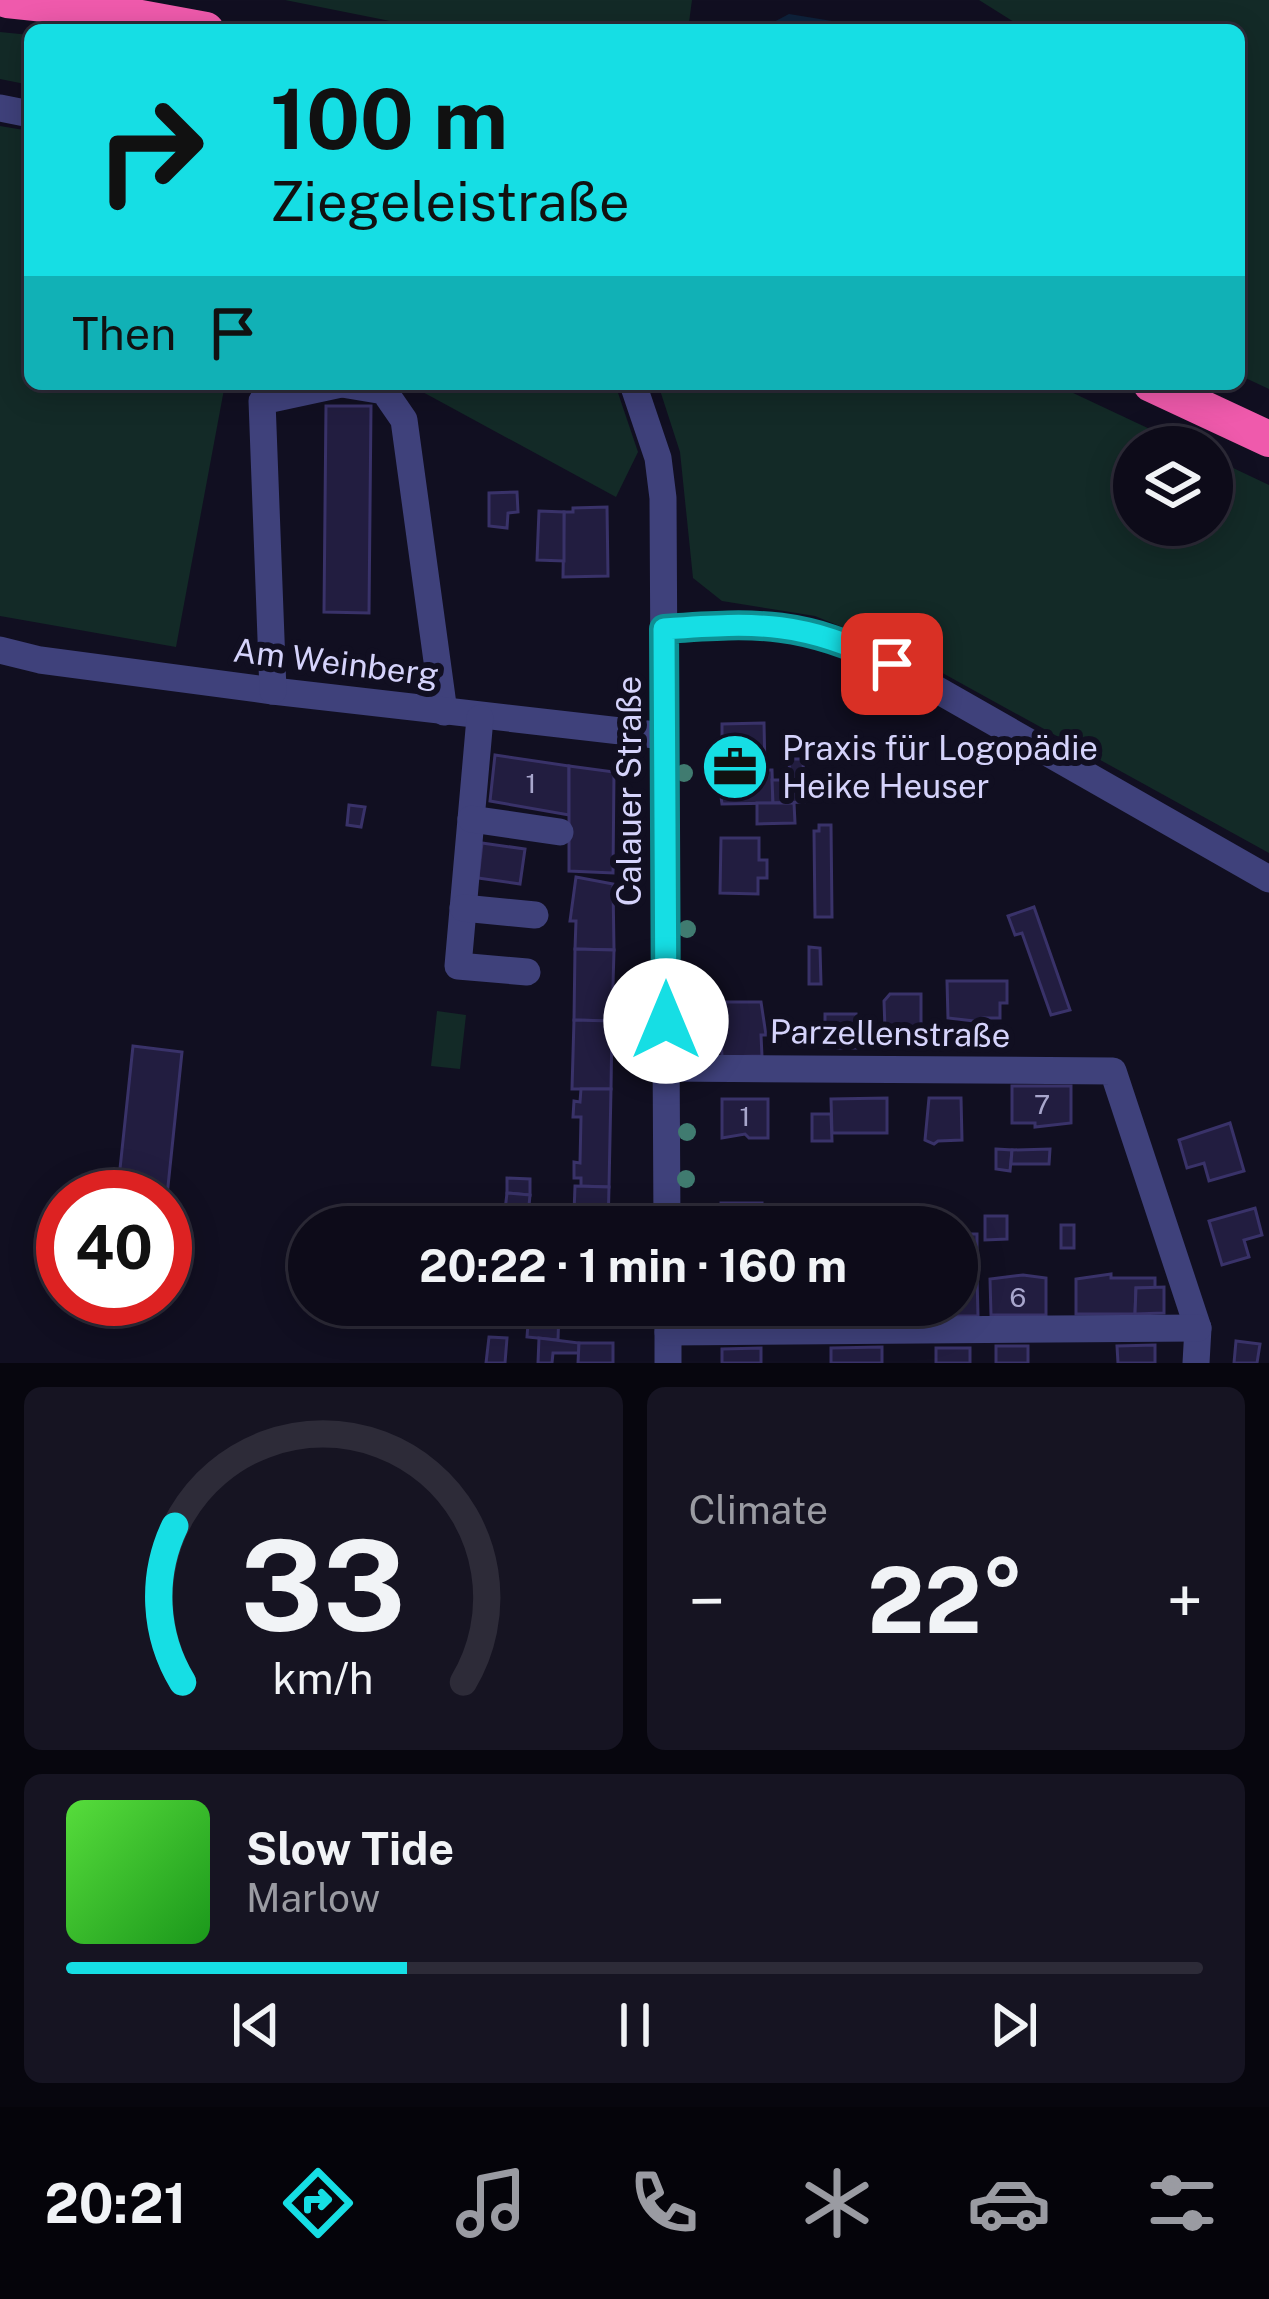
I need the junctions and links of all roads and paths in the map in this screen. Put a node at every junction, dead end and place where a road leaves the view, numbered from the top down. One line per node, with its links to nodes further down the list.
1 (7, 0): 2 (highway)
2 (173, 24)
3 (312, 390): 10 (street)
4 (374, 390): 11 (street)
5 (635, 390): 8 (street, Calauer Straße)
6 (1164, 390): 7 (highway)
7 (1269, 439)
8 (664, 629): 13 (street, Calauer Straße); 16 (street)
9 (0, 650): 10 (street, Am Weinberg)
10 (273, 691): 11 (street, Am Weinberg)
11 (444, 712): 12 (street, Am Weinberg)
12 (480, 718): 13 (street, Am Weinberg); 14 (street)
13 (664, 736): 20 (street, Calauer Straße)
14 (471, 819): 15 (street); 17 (street)
15 (560, 832)
16 (1269, 879)
17 (463, 908): 18 (street); 19 (street)
18 (535, 916)
19 (527, 972)
20 (666, 1068): 21 (street, Calauer Straße); 24 (street, Parzellenstraße)
21 (667, 1206)
22 (978, 1324): 24 (street)
23 (668, 1326): 25 (street)
24 (1198, 1328): 26 (street)
25 (668, 1363)
26 (1196, 1363)

